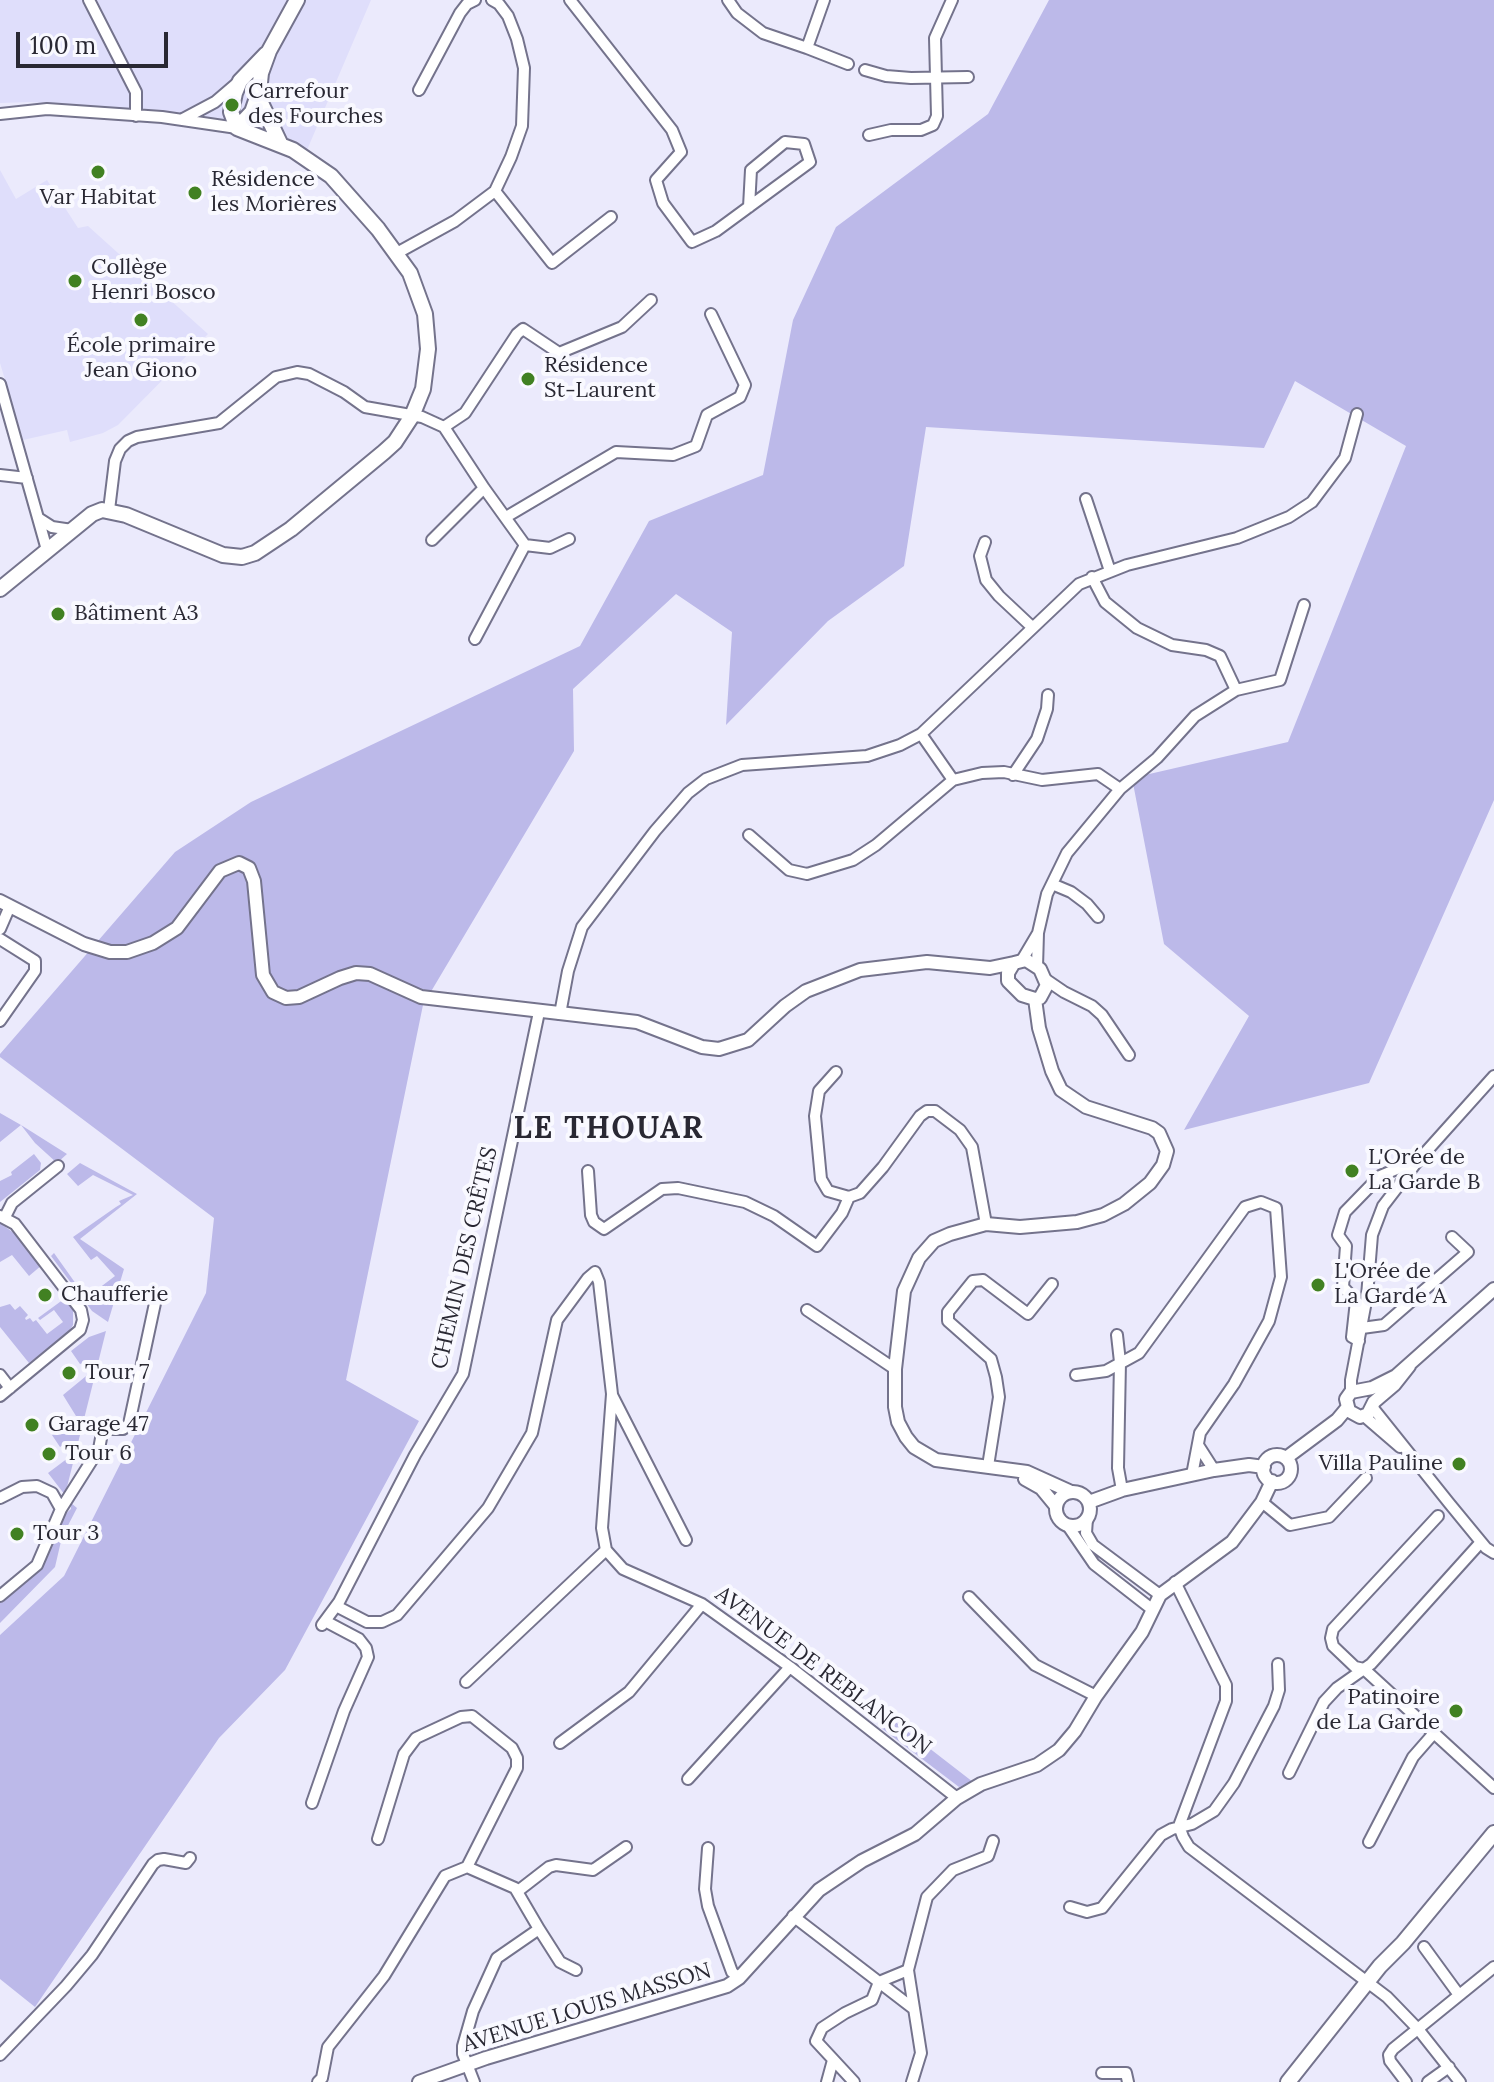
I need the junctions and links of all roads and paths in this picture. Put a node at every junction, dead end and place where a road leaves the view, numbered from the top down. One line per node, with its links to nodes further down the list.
1 (89, 0): 19 (street)
2 (297, 0): 10 (main road)
3 (475, 0): 16 (street)
4 (492, 0): 24 (street)
5 (570, 0): 25 (street)
6 (728, 0): 9 (street)
7 (824, 0): 9 (street)
8 (952, 0): 14 (street)
9 (807, 48): 11 (street)
10 (269, 51): 15 (main road); 17 (main road)
11 (848, 64)
12 (865, 70): 14 (street)
13 (968, 77): 14 (street)
14 (936, 79): 22 (street)
15 (240, 81): 20 (street); 21 (main road)
16 (419, 90)
17 (259, 92): 21 (main road); 23 (main road)
18 (0, 114): 19 (street)
19 (136, 116): 20 (street)
20 (181, 120): 21 (street)
21 (237, 128): 23 (main road)
22 (869, 135)
23 (280, 143): 27 (main road)
24 (495, 191): 26 (street); 27 (street)
25 (749, 207): 25 (street)
26 (611, 217)
27 (397, 253): 32 (main road)
28 (651, 300): 33 (street)
29 (711, 314): 39 (street)
30 (0, 384): 35 (street)
31 (1357, 414): 47 (street)
32 (412, 416): 33 (street); 38 (main road); 38 (street)
33 (444, 427): 36 (street)
34 (0, 475): 35 (street)
35 (27, 478): 40 (street)
36 (484, 488): 39 (street); 43 (street)
37 (1086, 499): 47 (street)
38 (109, 510): 41 (main road)
39 (506, 517): 45 (street)
40 (38, 518): 41 (street); 46 (street)
41 (72, 530): 46 (main road)
42 (569, 539): 45 (street)
43 (432, 540)
44 (985, 542): 51 (street)
45 (525, 545): 52 (street)
46 (47, 550): 49 (main road)
47 (1110, 571): 48 (street)
48 (1092, 577): 51 (street); 53 (street)
49 (0, 589)
50 (1304, 605): 53 (street)
51 (1032, 627): 55 (street)
52 (475, 639)
53 (1236, 690): 58 (street)
54 (1048, 695): 56 (street)
55 (921, 734): 57 (street); 75 (street)
56 (1013, 775): 57 (street); 58 (street)
57 (953, 780): 59 (street)
58 (1120, 789): 60 (street)
59 (749, 835)
60 (1052, 884): 62 (street); 64 (street)
61 (5, 904): 63 (street); 74 (street)
62 (1098, 917)
63 (0, 929)
64 (1038, 933): 66 (street); 67 (street)
65 (0, 939): 76 (street)
66 (1018, 962): 67 (street); 68 (street); 70 (street)
67 (1037, 967): 69 (street)
68 (990, 968): 70 (street); 75 (street)
69 (1045, 979): 71 (street); 73 (street)
70 (1008, 981): 72 (street)
71 (1064, 992): 73 (street); 78 (street)
72 (1022, 995): 73 (street); 77 (street)
73 (1039, 997): 77 (street)
74 (539, 1012): 75 (street); 133 (street, CHEMIN DES CRÊTES)
75 (560, 1014)
76 (0, 1021)
77 (1039, 1028): 86 (street)
78 (1129, 1055)
79 (836, 1072): 84 (street)
80 (1494, 1076): 81 (street)
81 (1418, 1160): 92 (street); 94 (street)
82 (58, 1166): 85 (street)
83 (588, 1171): 84 (street)
84 (849, 1197): 86 (street)
85 (2, 1216): 100 (street)
86 (986, 1224): 97 (street)
87 (1452, 1237): 92 (street)
88 (1052, 1284): 107 (street)
89 (1494, 1289): 96 (street)
90 (157, 1294): 120 (street)
91 (807, 1310): 97 (street)
92 (1362, 1328): 94 (street)
93 (1117, 1335): 95 (street)
94 (1359, 1341): 101 (street)
95 (1120, 1362): 99 (street); 105 (street); 114 (street)
96 (1409, 1366): 101 (street); 104 (street)
97 (895, 1369): 107 (street)
98 (0, 1375): 100 (street)
99 (1076, 1375)
100 (10, 1388): 103 (street)
101 (1360, 1390): 104 (street); 104 (street)
102 (612, 1394): 124 (street); 126 (street); 133 (street)
103 (0, 1396)
104 (1362, 1410): 106 (street); 125 (street)
105 (1198, 1445): 110 (street); 111 (street)
106 (1288, 1460): 108 (street); 113 (street)
107 (988, 1466): 109 (street)
108 (1264, 1467): 110 (street); 113 (street)
109 (1012, 1470): 115 (street); 119 (street)
110 (1214, 1470): 111 (street)
111 (1192, 1475): 114 (street)
112 (1366, 1478): 118 (street)
113 (1272, 1481): 118 (street, AVENUE LOUIS MASSON)
114 (1122, 1490): 117 (street)
115 (1069, 1491): 117 (street); 119 (street)
116 (0, 1498): 120 (street)
117 (1089, 1502): 122 (street)
118 (1262, 1502): 128 (street, AVENUE LOUIS MASSON)
119 (1055, 1505): 123 (street)
120 (61, 1509): 130 (street)
121 (1438, 1516): 137 (street)
122 (1087, 1519): 123 (street); 129 (street)
123 (1068, 1526): 134 (street)
124 (686, 1540)
125 (1481, 1542): 127 (street); 137 (street)
126 (606, 1550): 132 (street, AVENUE DE REBLANCON); 138 (street)
127 (1494, 1553)
128 (1175, 1582): 129 (street, AVENUE LOUIS MASSON); 147 (street)
129 (1160, 1595): 134 (street, AVENUE LOUIS MASSON)
130 (0, 1596)
131 (969, 1597): 139 (street)
132 (702, 1604): 136 (street, AVENUE DE REBLANCON); 141 (street)
133 (336, 1606): 146 (street, CHEMIN DES CRÊTES)
134 (1153, 1610): 139 (street, AVENUE LOUIS MASSON)
135 (1278, 1664): 147 (street)
136 (790, 1667): 143 (street); 145 (street, AVENUE DE REBLANCON)
137 (1364, 1669): 140 (street); 142 (street)
138 (466, 1682)
139 (1096, 1696): 145 (street, AVENUE LOUIS MASSON)
140 (1434, 1733): 144 (street); 151 (street)
141 (560, 1743)
142 (1289, 1773)
143 (688, 1779)
144 (1494, 1788)
145 (957, 1798): 158 (street, AVENUE LOUIS MASSON)
146 (312, 1803)
147 (1179, 1826): 157 (street); 166 (street)
148 (1494, 1833): 166 (main road)
149 (378, 1839): 155 (street)
150 (993, 1841): 163 (street)
151 (1369, 1842)
152 (626, 1847): 156 (street)
153 (708, 1848): 164 (street)
154 (190, 1858): 170 (street)
155 (467, 1867): 156 (street); 175 (street)
156 (518, 1891): 159 (street)
157 (1070, 1907)
158 (793, 1916): 164 (street, AVENUE LOUIS MASSON); 165 (street)
159 (539, 1929): 162 (street); 172 (street)
160 (1424, 1947): 167 (street)
161 (1494, 1967): 167 (street)
162 (576, 1970)
163 (908, 1970): 165 (street); 168 (street)
164 (739, 1978): 172 (street, AVENUE LOUIS MASSON)
165 (879, 1982): 168 (street); 171 (street)
166 (1371, 1984): 169 (street); 182 (main road)
167 (1459, 1995): 169 (street)
168 (914, 2009): 180 (street)
169 (1418, 2029): 173 (street); 183 (street)
170 (0, 2055)
171 (833, 2060): 178 (street); 179 (street)
172 (468, 2064): 176 (street, AVENUE LOUIS MASSON); 177 (street)
173 (1449, 2067): 184 (street); 185 (street)
174 (1102, 2073): 181 (street)
175 (318, 2082)
176 (419, 2082)
177 (474, 2082)
178 (827, 2082)
179 (854, 2082)
180 (912, 2082)
181 (1128, 2082)
182 (1288, 2082)
183 (1406, 2082)
184 (1428, 2082)
185 (1460, 2082)

